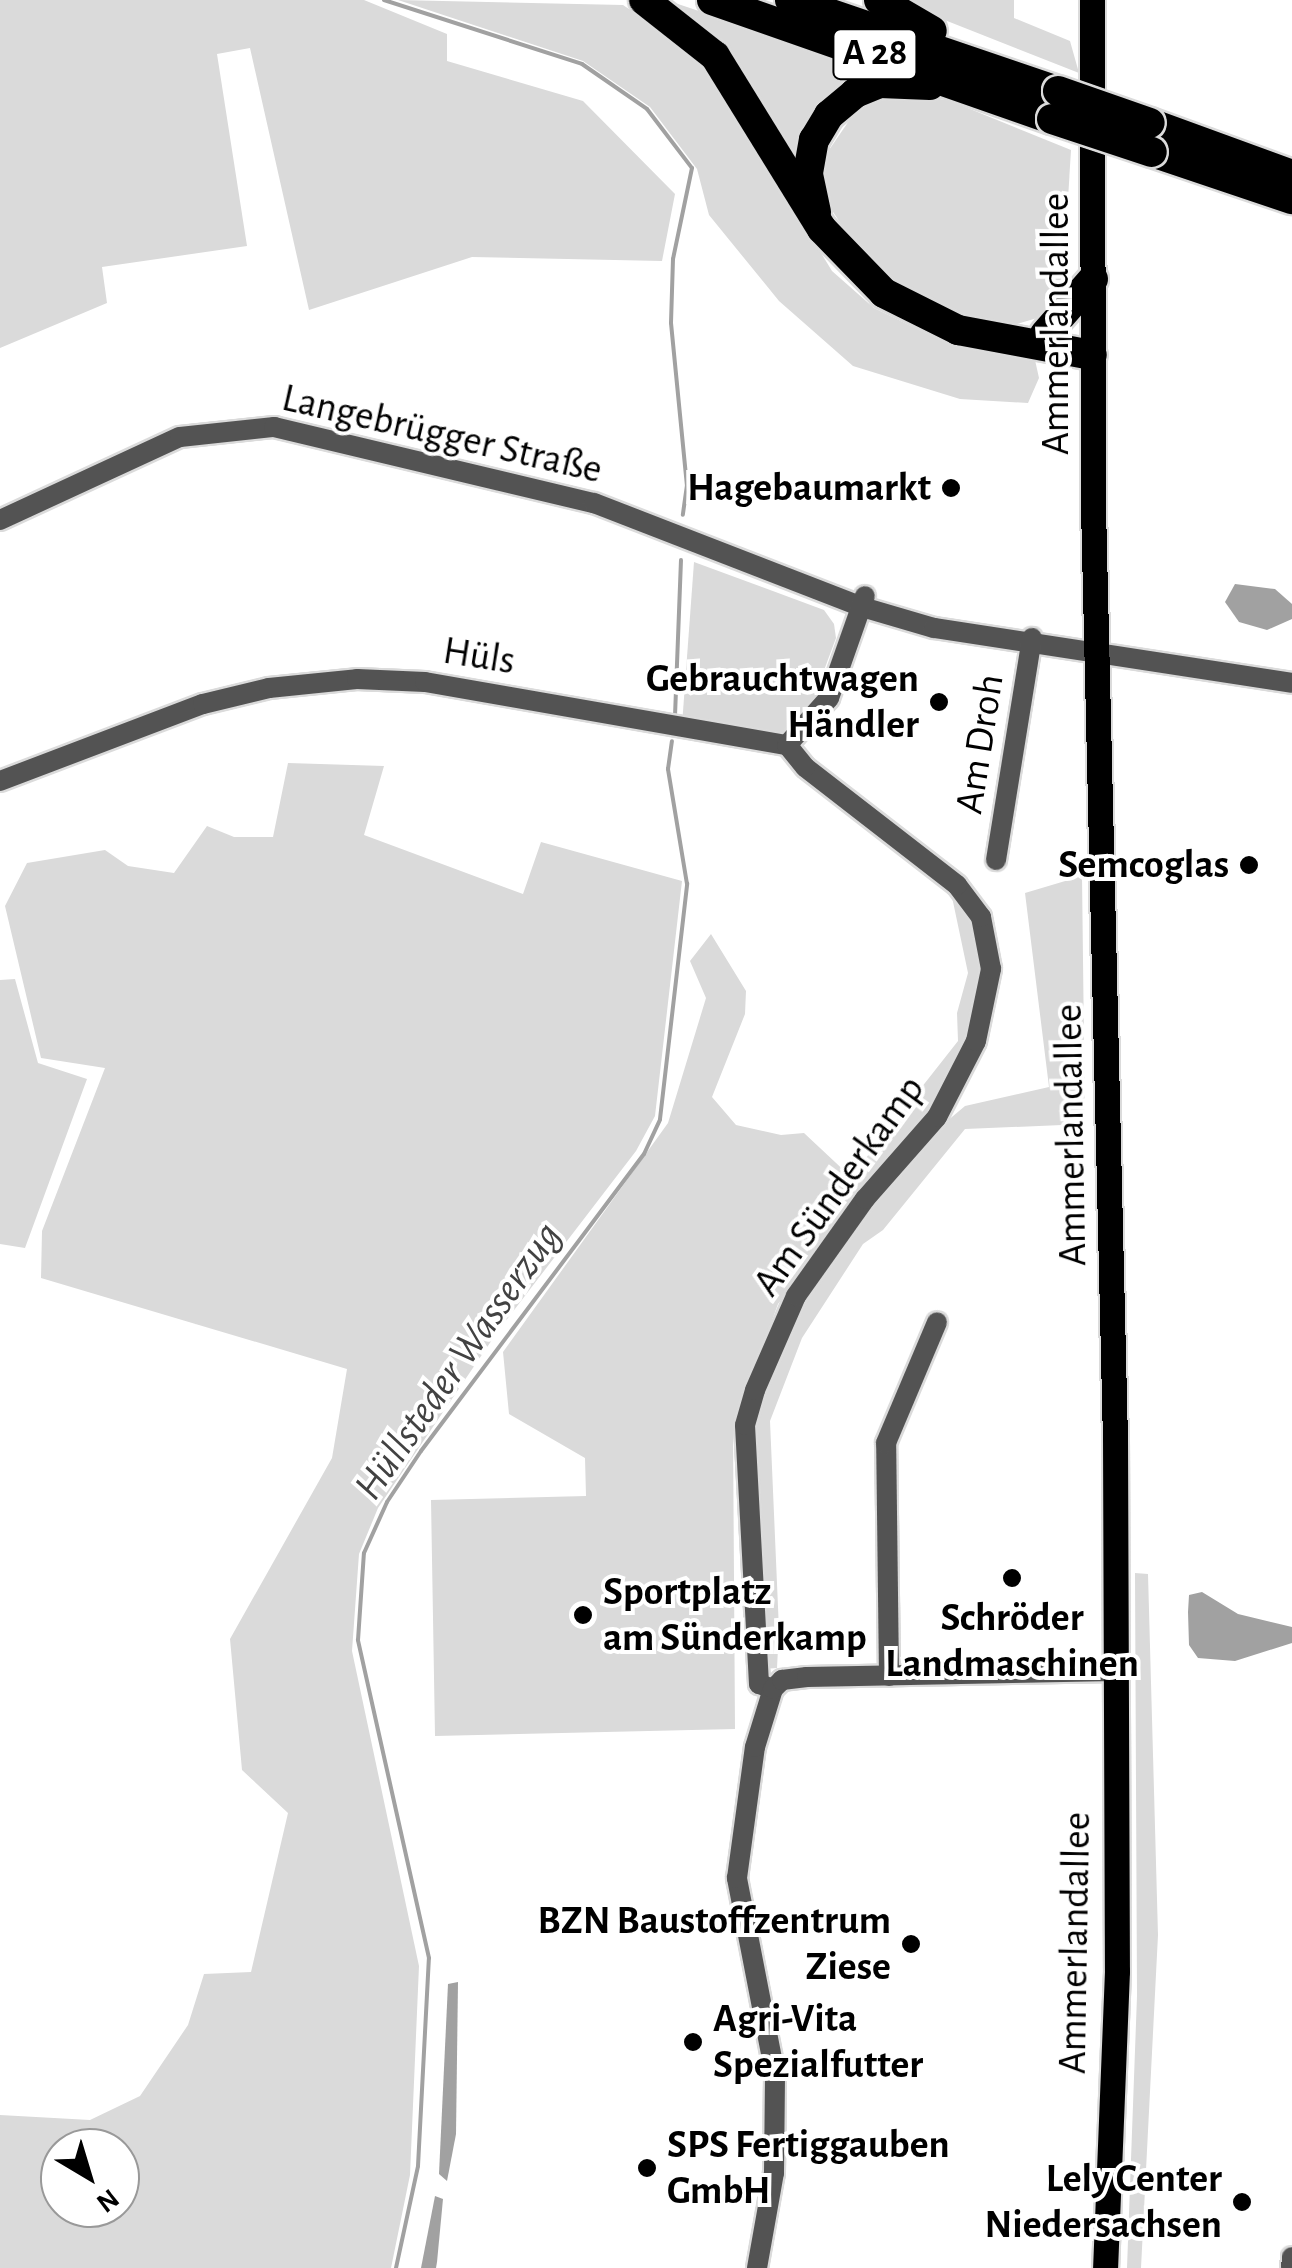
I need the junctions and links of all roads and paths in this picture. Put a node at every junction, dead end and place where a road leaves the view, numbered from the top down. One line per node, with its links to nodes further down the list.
1 (644, 0): 11 (highway)
2 (712, 0): 7 (highway, A 28)
3 (790, 0): 6 (highway, A 28)
4 (878, 0): 6 (highway)
5 (1092, 0): 12 (main road, Ammerlandallee)
6 (999, 69): 7 (highway, A 28)
7 (1048, 108): 8 (highway, A 28, bridge); 11 (highway)
8 (1151, 138): 9 (highway, A 28); 10 (highway, A 28)
9 (1292, 175)
10 (1292, 199)
11 (822, 229): 13 (highway)
12 (1093, 280): 13 (highway); 14 (main road, Ammerlandallee)
13 (1032, 338): 14 (highway)
14 (1092, 346): 18 (main road, Ammerlandallee)
15 (0, 520): 16 (street, Langebrügger Straße)
16 (864, 601): 17 (street, Langebrügger Straße); 20 (street)
17 (1032, 638): 18 (street, Langebrügger Straße); 22 (street, Am Droh)
18 (1097, 651): 19 (street, Langebrügger Straße); 24 (main road, Ammerlandallee)
19 (1292, 684)
20 (787, 744): 21 (street, Hüls); 26 (street, Am Sünderkamp)
21 (0, 781)
22 (996, 860)
23 (937, 1322): 25 (street)
24 (1115, 1670): 25 (street); 29 (main road, Ammerlandallee)
25 (889, 1676): 26 (street)
26 (773, 1689): 28 (street)
27 (1292, 2257): 30 (street)
28 (757, 2268)
29 (1106, 2268)
30 (1290, 2268)

